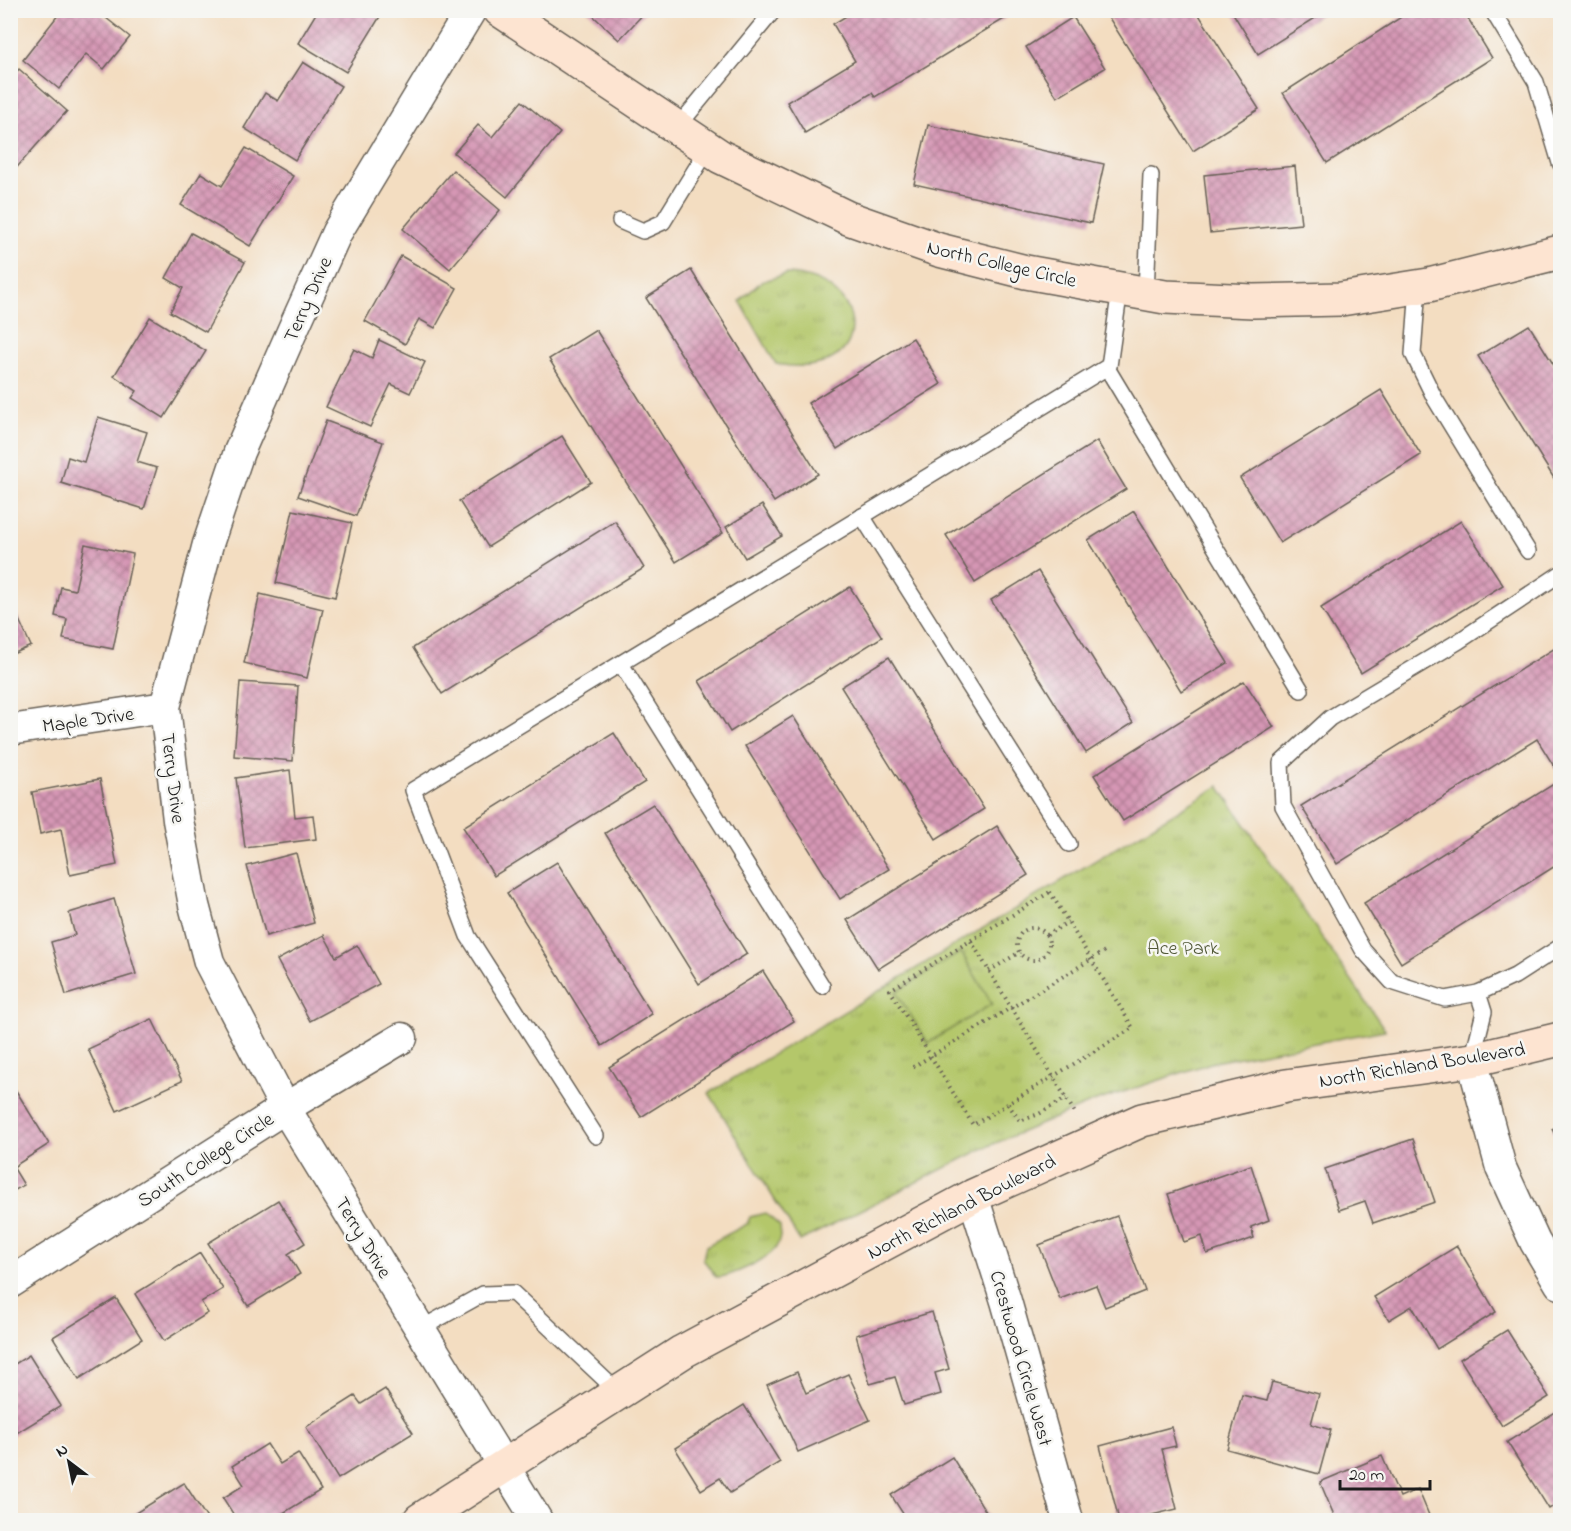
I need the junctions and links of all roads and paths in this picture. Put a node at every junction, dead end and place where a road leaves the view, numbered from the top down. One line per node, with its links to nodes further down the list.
1 (471, 10): 19 (street, Terry Drive)
2 (500, 10): 5 (street, North College Circle)
3 (774, 10): 5 (lane)
4 (1492, 10): 7 (lane)
5 (676, 129): 6 (street, North College Circle)
6 (708, 149): 9 (lane); 12 (street, North College Circle)
7 (1560, 163)
8 (1151, 175): 12 (lane)
9 (620, 221)
10 (1560, 252): 11 (street, North College Circle)
11 (1418, 286): 12 (street, North College Circle); 15 (lane)
12 (1133, 291): 13 (lane)
13 (1107, 368): 14 (lane); 18 (lane)
14 (862, 516): 17 (lane); 21 (lane)
15 (1528, 550)
16 (1560, 574): 31 (lane)
17 (621, 664): 30 (lane); 43 (lane)
18 (1301, 690)
19 (165, 707): 20 (street, Maple Drive); 41 (street, Terry Drive)
20 (10, 730)
21 (1069, 844)
22 (1068, 922): 23 (path); 24 (path); 28 (path)
23 (1047, 935): 27 (path); 27 (path)
24 (971, 941): 29 (path); 35 (path)
25 (1560, 947): 31 (lane)
26 (1105, 951): 28 (path)
27 (1020, 952): 29 (path)
28 (1091, 959): 32 (path); 38 (path)
29 (989, 971): 32 (path)
30 (822, 986)
31 (1479, 993): 36 (lane)
32 (1011, 1008): 35 (path); 38 (path)
33 (402, 1038): 41 (street, South College Circle)
34 (1560, 1039): 36 (street, North Richland Boulevard)
35 (931, 1056): 37 (path); 40 (path)
36 (1472, 1060): 44 (street, North Richland Boulevard); 46 (street)
37 (913, 1067)
38 (1053, 1077): 39 (path); 40 (path)
39 (1066, 1098): 40 (path); 42 (path)
40 (1008, 1104)
41 (285, 1108): 45 (street, South College Circle); 47 (street, Terry Drive)
42 (1075, 1113)
43 (596, 1136)
44 (973, 1196): 48 (street, North Richland Boulevard); 52 (street, Crestwood Circle West)
45 (10, 1283)
46 (1560, 1284)
47 (420, 1329): 48 (lane); 49 (street, Terry Drive)
48 (619, 1393): 49 (street, North Richland Boulevard)
49 (505, 1468): 50 (street, North Richland Boulevard); 51 (street, Terry Drive)
50 (420, 1521)
51 (537, 1521)
52 (1068, 1521)

